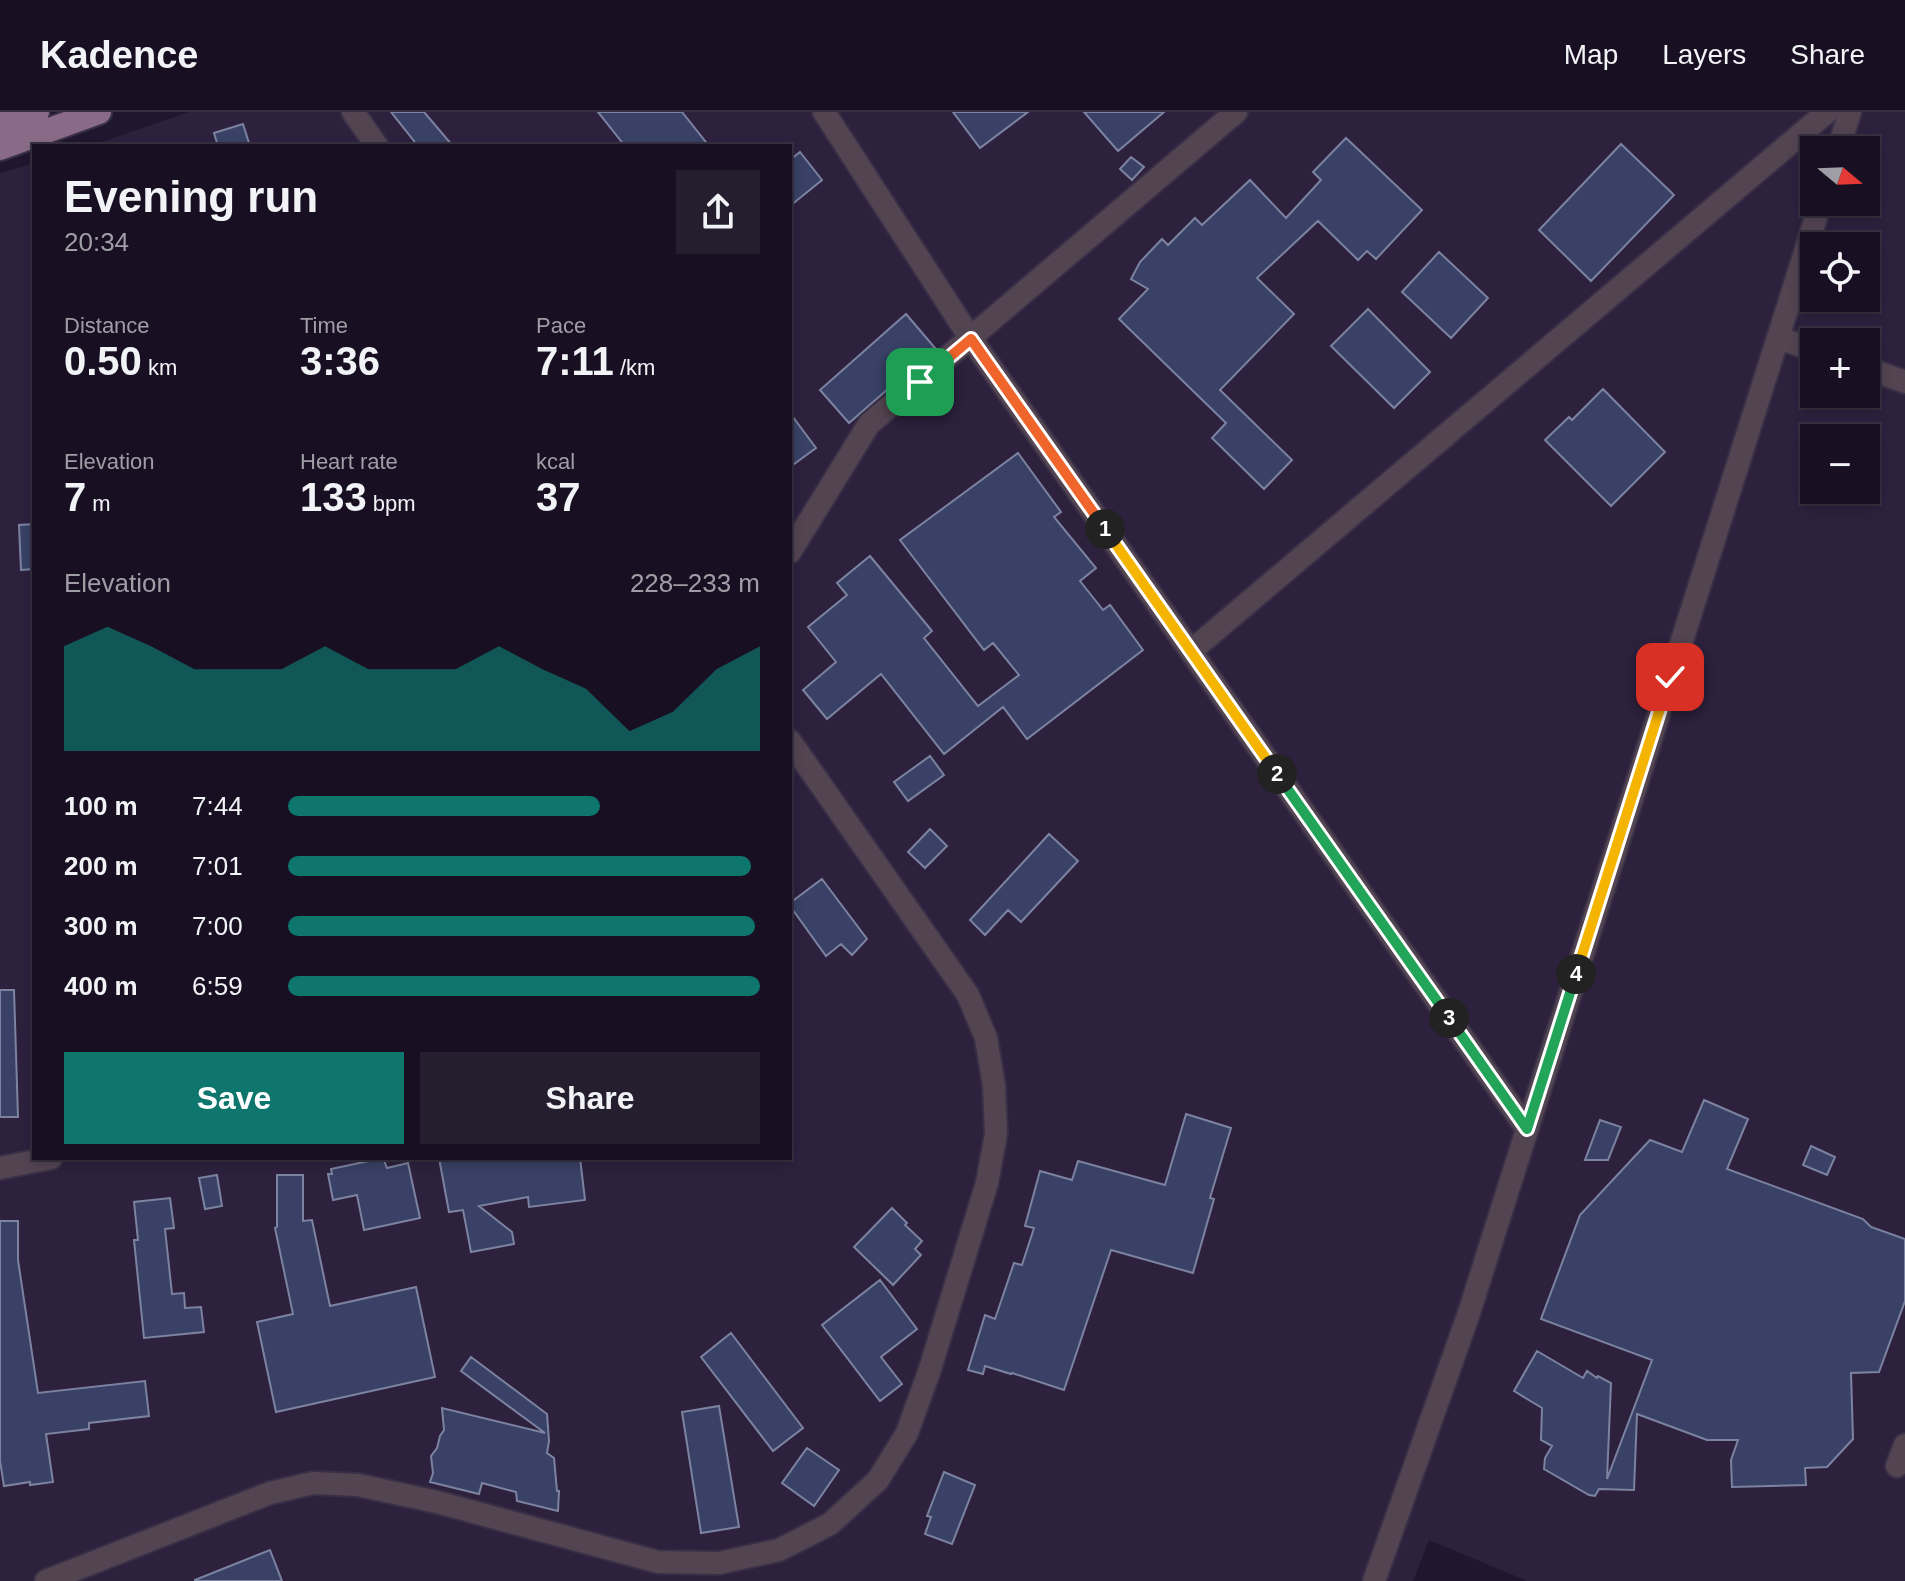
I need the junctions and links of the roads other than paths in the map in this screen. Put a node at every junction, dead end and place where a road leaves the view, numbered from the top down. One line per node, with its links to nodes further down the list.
1 (37, 112): 8 (main road)
2 (99, 112): 11 (main road)
3 (353, 112): 10 (street)
4 (824, 112): 14 (street)
5 (1236, 112): 14 (street)
6 (1827, 112): 19 (street)
7 (1850, 112): 9 (street)
8 (0, 123)
9 (1842, 136)
10 (376, 144)
11 (0, 148)
12 (1817, 216): 13 (street)
13 (1778, 338): 15 (street); 21 (street)
14 (971, 339): 18 (street); 19 (street)
15 (1800, 345)
16 (1880, 373): 17 (street)
17 (1905, 382)
18 (792, 549)
19 (1191, 651): 21 (street)
20 (792, 744): 24 (street)
21 (1527, 1129): 25 (street)
22 (41, 1160): 23 (street)
23 (0, 1168)
24 (46, 1581)
25 (1374, 1581)

